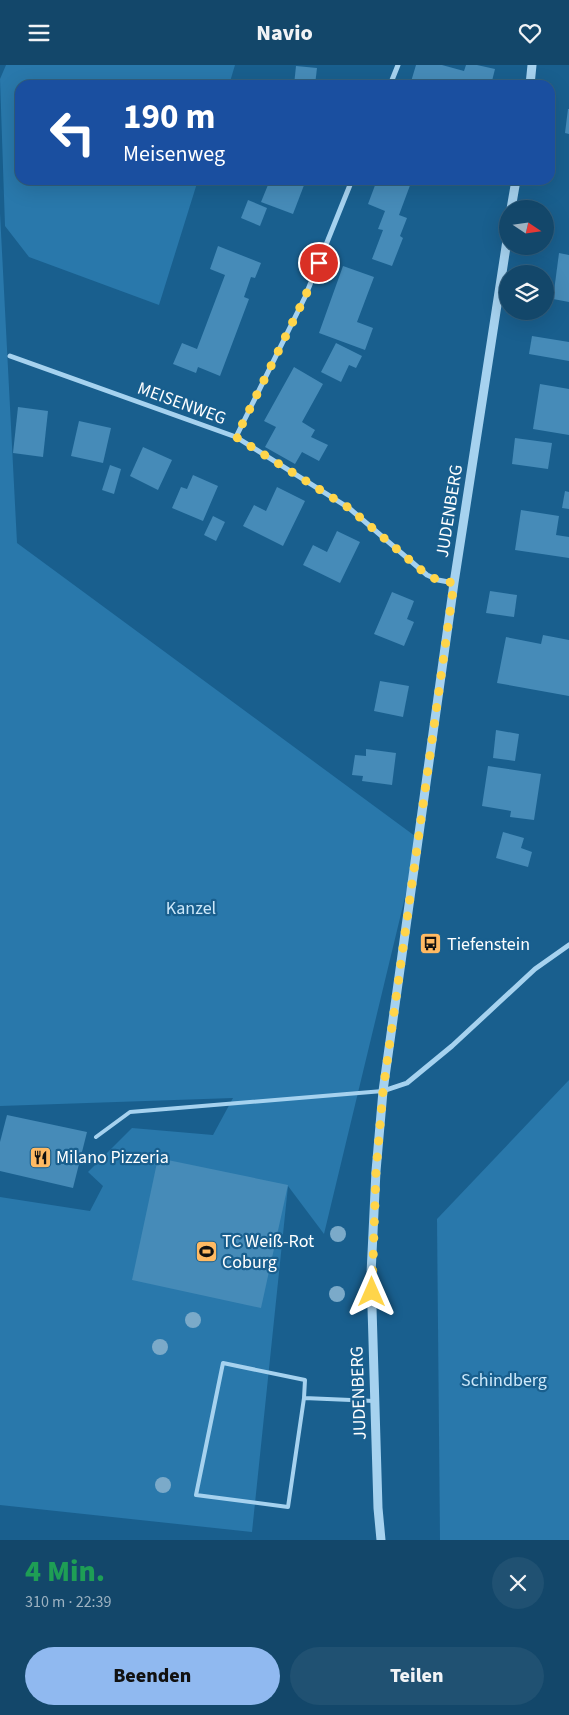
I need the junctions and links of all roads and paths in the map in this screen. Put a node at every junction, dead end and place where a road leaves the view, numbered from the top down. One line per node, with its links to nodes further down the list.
1 (398, 65): 3 (street)
2 (532, 65): 4 (street)
3 (392, 80)
4 (530, 80)
5 (350, 185): 10 (street)
6 (515, 185): 7 (street)
7 (513, 200)
8 (505, 255): 11 (street, JUDENBERG)
9 (10, 356): 10 (street, MEISENWEG)
10 (236, 437): 11 (street, MEISENWEG)
11 (454, 583): 13 (street, JUDENBERG)
12 (569, 945): 13 (street)
13 (383, 1091): 14 (lane); 16 (street, JUDENBERG)
14 (96, 1137)
15 (304, 1399): 15 (lane); 16 (lane)
16 (374, 1401): 17 (street, JUDENBERG)
17 (381, 1540)

